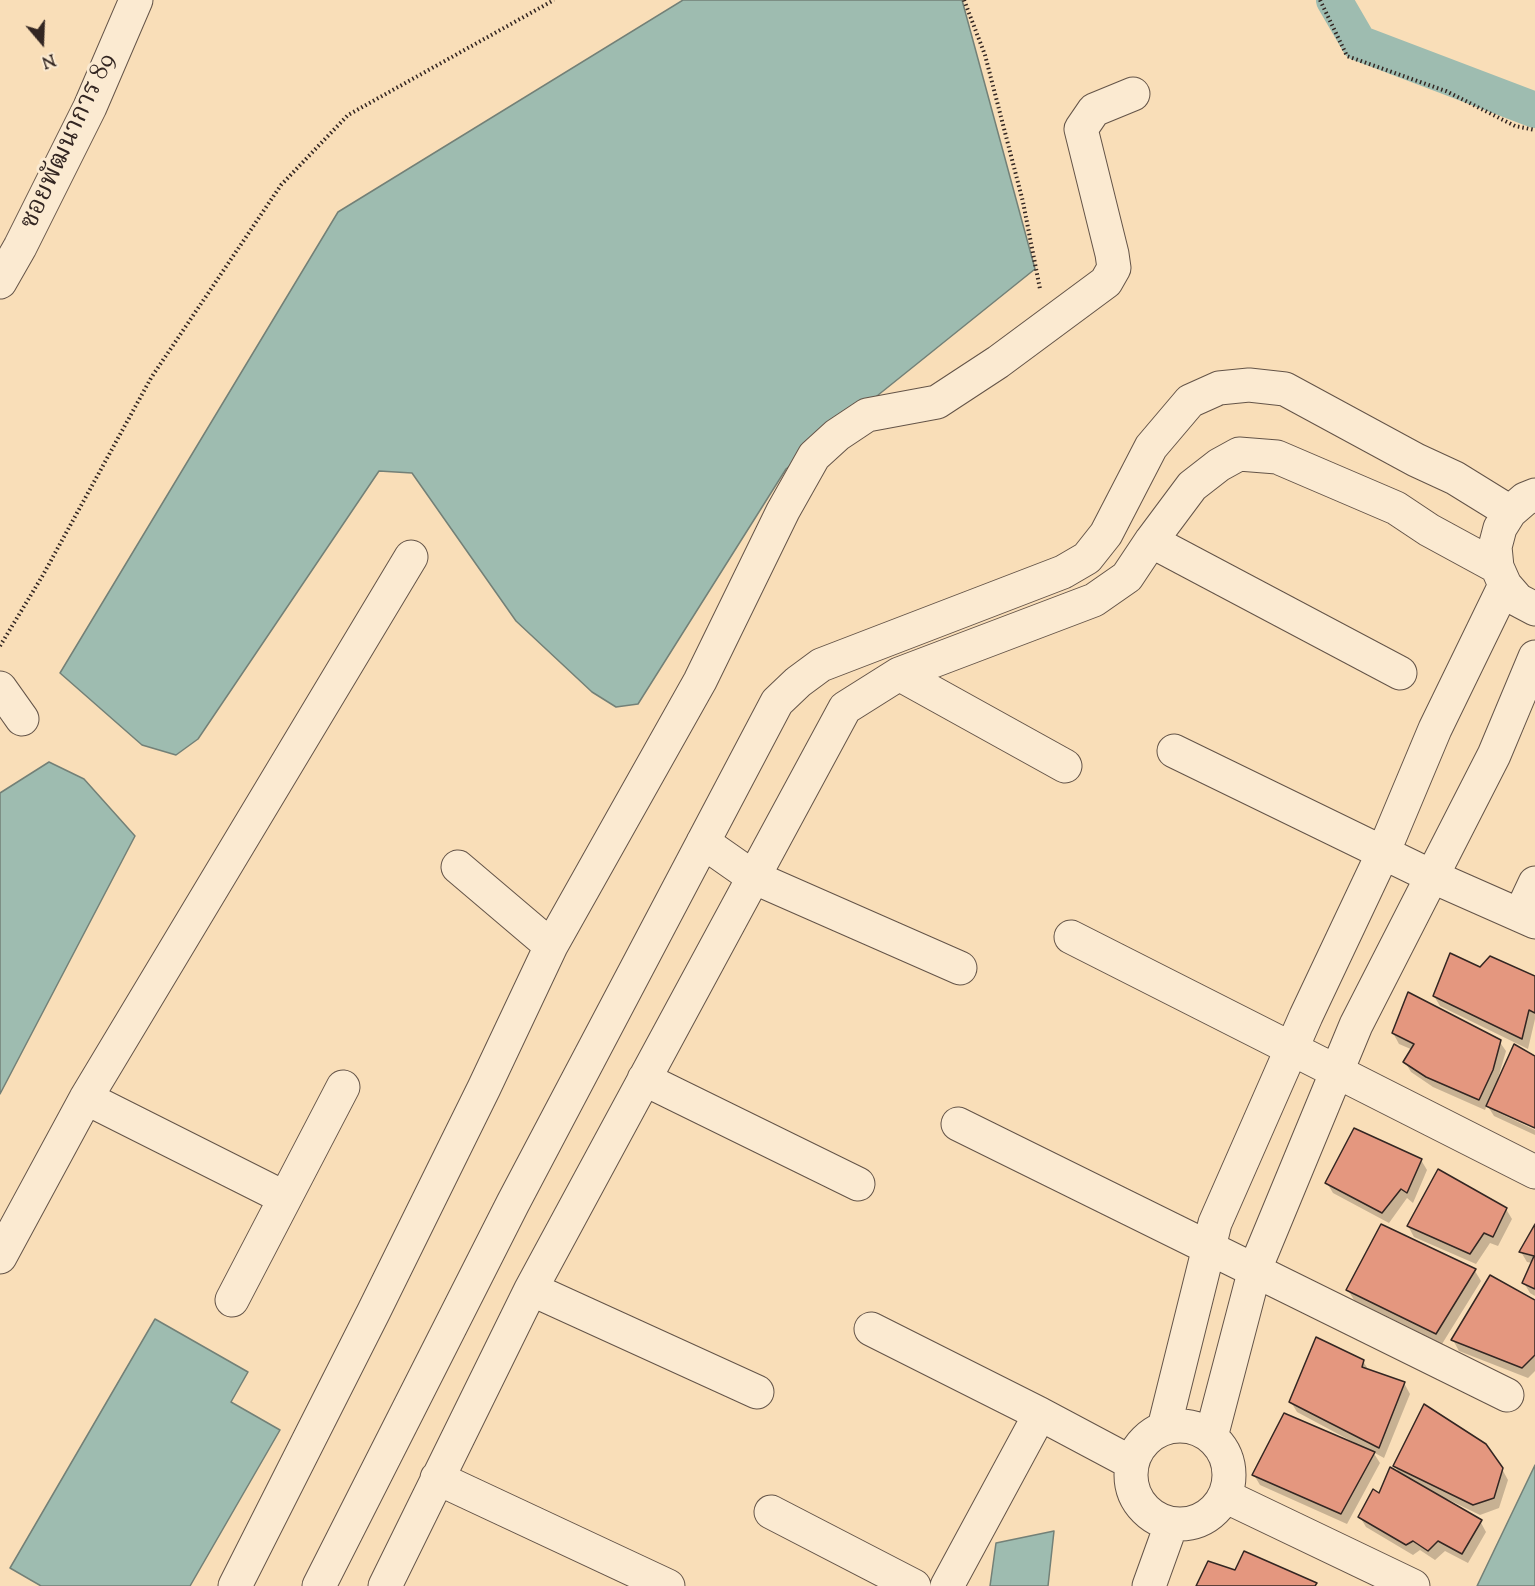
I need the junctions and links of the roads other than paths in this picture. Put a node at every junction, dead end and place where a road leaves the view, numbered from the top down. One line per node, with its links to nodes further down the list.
1 (136, 0): 3 (street, ซอยพัฒนาการ 89)
2 (1133, 94): 26 (street)
3 (0, 282)
4 (1416, 460): 5 (street); 6 (street); 18 (street)
5 (1522, 503): 9 (street)
6 (1396, 508): 7 (street); 9 (street)
7 (1151, 541): 12 (street); 13 (street)
8 (411, 557): 32 (street)
9 (1501, 576): 10 (street); 19 (street)
10 (1535, 609)
11 (1535, 657): 21 (street)
12 (1400, 673)
13 (899, 674): 17 (street); 22 (street)
14 (0, 688): 15 (street)
15 (22, 720)
16 (1174, 751): 19 (street)
17 (1065, 766)
18 (703, 842): 22 (street); 54 (street)
19 (1383, 853): 21 (street); 28 (street)
20 (458, 867): 26 (street)
21 (1431, 876): 24 (street); 29 (street)
22 (753, 877): 27 (street); 30 (street)
23 (1535, 883): 24 (street)
24 (1527, 918)
25 (1071, 938): 28 (street)
26 (550, 946): 53 (street)
27 (960, 968)
28 (1292, 1049): 29 (street); 37 (street)
29 (1337, 1072): 34 (street); 39 (street)
30 (644, 1079): 35 (street); 40 (street)
31 (343, 1087): 36 (street)
32 (86, 1098): 36 (street); 38 (street)
33 (958, 1124): 37 (street)
34 (1535, 1172)
35 (858, 1184)
36 (285, 1198): 41 (street)
37 (1209, 1248): 39 (street); 46 (street)
38 (0, 1257)
39 (1255, 1269): 44 (street); 47 (street)
40 (531, 1289): 43 (street); 49 (street)
41 (232, 1300)
42 (871, 1329): 45 (street)
43 (757, 1392)
44 (1507, 1395)
45 (1040, 1414): 48 (street); 58 (street)
46 (1164, 1428): 47 (street); 48 (street)
47 (1211, 1437): 50 (street)
48 (1132, 1463): 52 (street)
49 (437, 1478): 55 (street); 56 (street)
50 (1225, 1496): 52 (street); 60 (street)
51 (771, 1512): 57 (street)
52 (1171, 1525): 59 (street)
53 (235, 1586)
54 (319, 1586)
55 (385, 1586)
56 (668, 1586)
57 (915, 1586)
58 (947, 1586)
59 (1149, 1586)
60 (1413, 1586)

